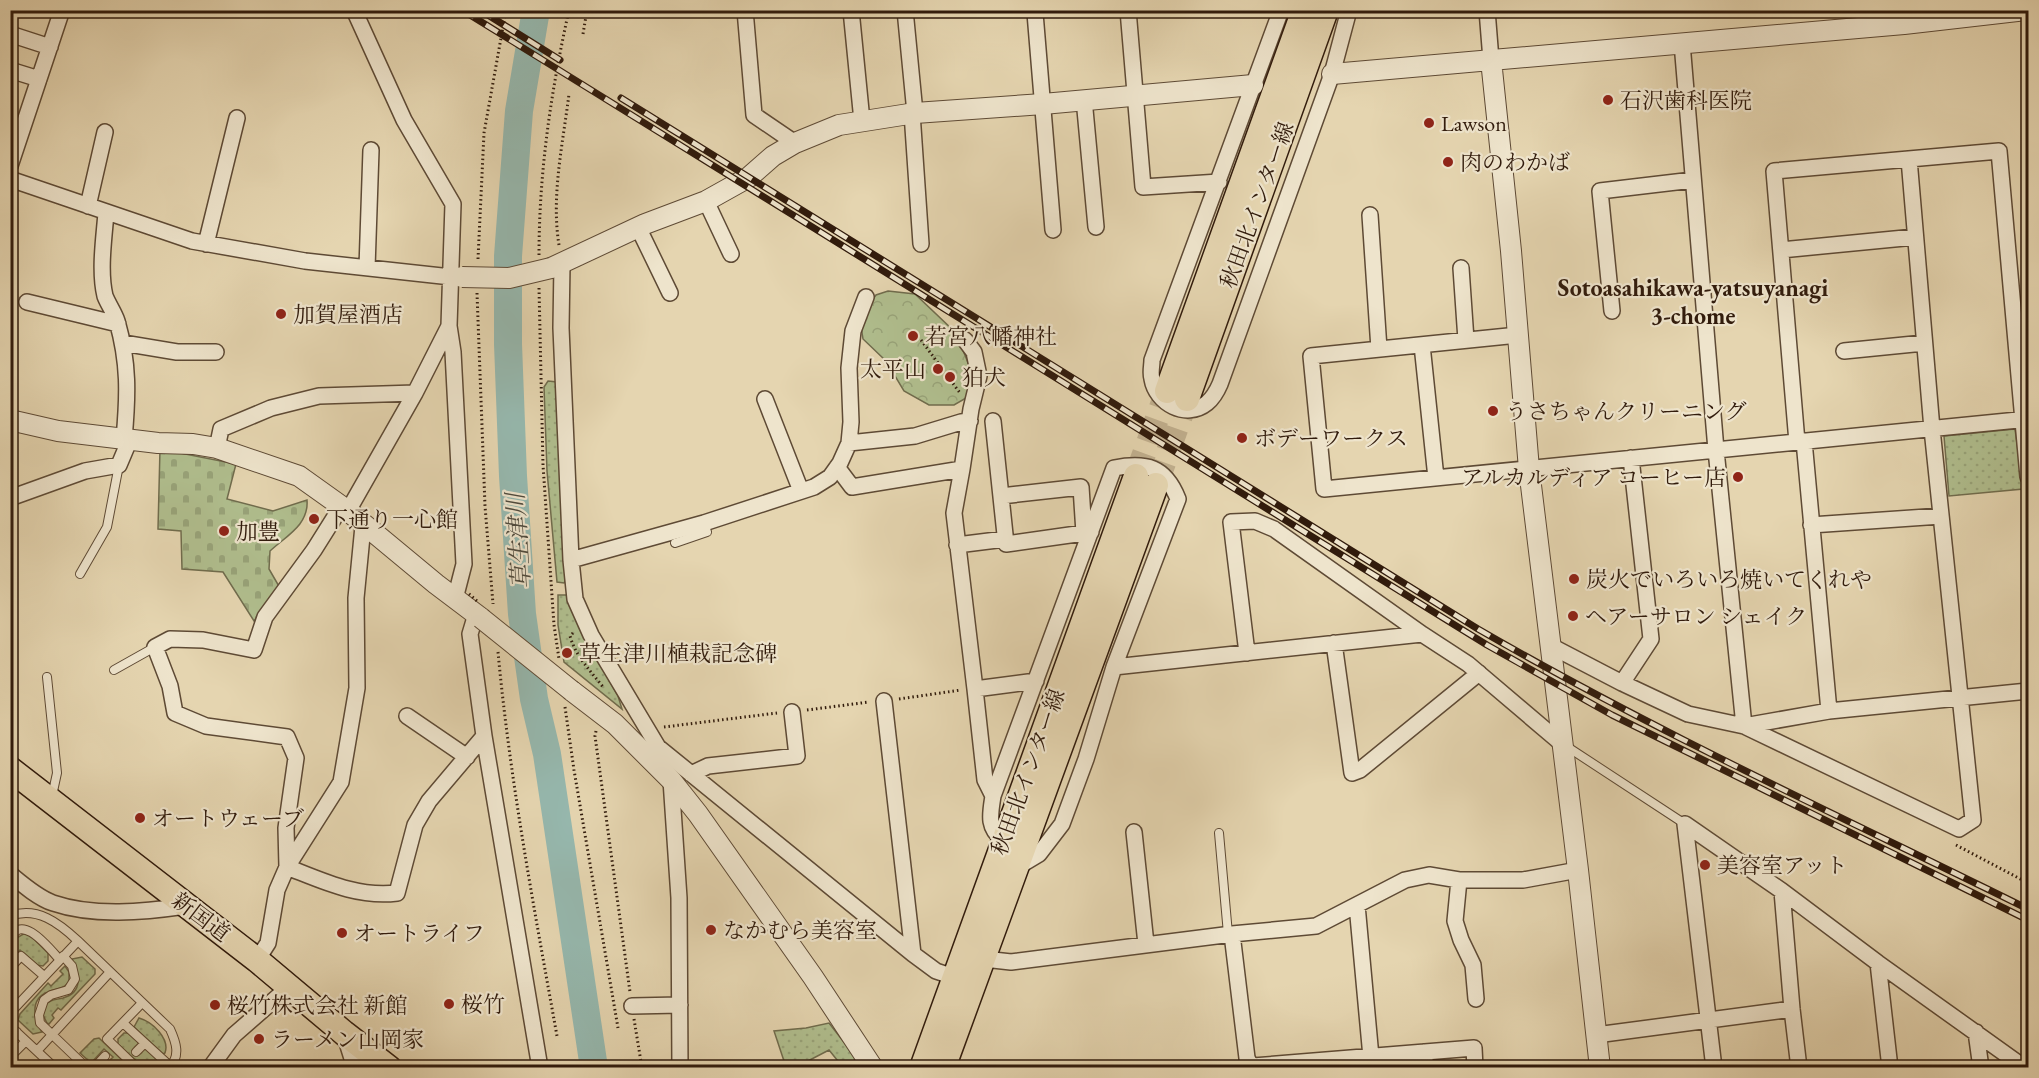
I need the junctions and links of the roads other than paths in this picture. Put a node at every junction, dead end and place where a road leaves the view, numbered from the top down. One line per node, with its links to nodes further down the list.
1 (62, 10): 15 (street)
2 (354, 10): 50 (street)
3 (745, 10): 28 (street)
4 (851, 10): 26 (street)
5 (905, 10): 24 (street)
6 (1128, 10): 21 (street)
7 (1281, 10): 20 (street)
8 (1304, 10): 11 (main road, 秋田北インター線)
9 (1487, 10): 16 (street)
10 (2026, 10): 14 (street)
11 (1340, 12): 18 (street)
12 (1035, 13): 23 (street)
13 (10, 34): 15 (street)
14 (1682, 43): 16 (street); 33 (street)
15 (50, 47): 19 (street)
16 (1491, 60): 18 (street); 57 (street)
17 (10, 70): 19 (street)
18 (1332, 74): 34 (street)
19 (39, 79): 31 (street)
20 (1253, 85): 21 (street); 34 (street)
21 (1134, 95): 22 (street); 34 (street)
22 (1084, 99): 23 (street); 40 (street)
23 (1043, 104): 24 (street); 41 (street)
24 (913, 113): 26 (street); 44 (street)
25 (237, 118): 43 (street)
26 (862, 120): 28 (street)
27 (105, 132): 36 (street)
28 (795, 143): 35 (street)
29 (371, 150): 48 (street)
30 (1909, 159): 42 (street); 45 (street); 69 (street)
31 (10, 166)
32 (10, 179): 36 (street)
33 (1693, 180): 54 (street); 77 (street)
34 (1219, 182)
35 (706, 201): 39 (street); 46 (street)
36 (88, 206): 37 (street)
37 (106, 213): 43 (street); 55 (street)
38 (1370, 215): 63 (street)
39 (638, 227): 47 (street); 51 (street)
40 (1096, 227)
41 (1053, 230)
42 (1915, 237): 45 (street); 60 (street)
43 (206, 244): 48 (street)
44 (921, 244)
45 (1780, 250): 74 (street)
46 (731, 254)
47 (557, 266): 50 (street, bridge); 97 (street)
48 (367, 268): 50 (street)
49 (1461, 268): 59 (street)
50 (463, 279): 56 (street)
51 (670, 293)
52 (866, 297): 75 (street)
53 (27, 302): 55 (street)
54 (1612, 311)
55 (118, 324): 61 (street)
56 (449, 326): 66 (street); 99 (street)
57 (1518, 335): 59 (street); 82 (street)
58 (965, 339): 68 (street)
59 (1466, 340): 62 (street)
60 (1924, 343): 64 (street); 72 (street)
61 (123, 344): 65 (street); 73 (street)
62 (1422, 345): 63 (street); 84 (street)
63 (1379, 349): 84 (street)
64 (1844, 351)
65 (216, 352)
66 (416, 393): 76 (street); 88 (street)
67 (765, 399): 85 (street)
68 (971, 415): 75 (street); 81 (street)
69 (2025, 419): 72 (street); 83 (street)
70 (10, 420): 73 (street)
71 (993, 421): 86 (street)
72 (1932, 429): 74 (street); 89 (street)
73 (127, 439): 76 (street); 79 (street)
74 (1800, 442): 77 (street); 91 (street)
75 (849, 443): 80 (street)
76 (217, 448): 88 (street)
77 (1716, 450): 78 (street); 119 (street)
78 (1631, 458): 82 (street); 111 (street)
79 (119, 465): 87 (street); 98 (lane)
80 (837, 467): 81 (street); 85 (street)
81 (962, 469): 96 (street)
82 (1529, 469): 84 (street); 103 (street)
83 (2028, 477)
84 (1436, 478)
85 (801, 491): 90 (street)
86 (1000, 496): 93 (street); 94 (street)
87 (10, 498)
88 (344, 509): 92 (street); 104 (street)
89 (1941, 516): 91 (street); 114 (street)
90 (704, 523): 95 (lane); 97 (street)
91 (1811, 525): 116 (street)
92 (363, 526): 99 (street); 134 (street)
93 (1087, 533): 94 (street); 106 (street); 110 (street)
94 (1005, 539): 96 (street)
95 (675, 543)
96 (957, 544): 112 (street)
97 (571, 560): 122 (street)
98 (80, 574)
99 (455, 598): 100 (street)
100 (484, 614): 120 (street); 126 (street, bridge)
101 (1422, 634): 102 (street); 105 (street); 108 (street)
102 (1334, 643): 105 (street); 108 (street)
103 (1549, 645): 111 (street); 121 (street)
104 (155, 646): 107 (lane); 134 (street)
105 (1246, 653): 106 (street)
106 (1114, 667): 133 (street)
107 (114, 670)
108 (1479, 673): 121 (street)
109 (47, 677): 128 (lane)
110 (1036, 681): 112 (street); 127 (street)
111 (1622, 683): 119 (street)
112 (975, 689): 127 (street)
113 (2028, 691): 114 (street)
114 (1960, 698): 116 (street); 119 (street)
115 (884, 700): 147 (street)
116 (1828, 711): 119 (street)
117 (792, 712): 125 (street)
118 (407, 716): 123 (street)
119 (1744, 726)
120 (484, 736): 123 (street); 192 (street)
121 (1562, 743): 129 (lane); 135 (street)
122 (658, 747): 125 (street); 126 (street)
123 (467, 757): 134 (street)
124 (10, 770): 128 (main road, 新国道)
125 (691, 774): 147 (street)
126 (665, 775): 159 (street); 194 (street)
127 (993, 796): 132 (street)
128 (51, 800): 141 (main road, 新国道)
129 (1685, 824): 138 (street); 163 (street)
130 (1134, 832): 146 (street)
131 (1220, 833): 143 (lane)
132 (1003, 840): 133 (main road, 秋田北インター線); 148 (main road, 秋田北インター線)
133 (1017, 865): 148 (main road, 秋田北インター線)
134 (287, 867): 150 (street)
135 (1578, 870): 137 (street); 170 (street)
136 (14, 878): 139 (lane); 141 (street)
137 (1459, 880): 140 (street); 157 (street)
138 (1782, 891): 151 (street); 161 (street)
139 (10, 895)
140 (1357, 905): 143 (street); 178 (street)
141 (186, 906): 150 (main road, 新国道)
142 (10, 916): 144 (lane)
143 (1230, 934): 146 (street); 181 (street)
144 (78, 941): 149 (lane); 153 (lane)
145 (10, 943): 149 (lane)
146 (1146, 944): 148 (street)
147 (914, 954): 155 (street)
148 (973, 957): 155 (main road, 秋田北インター線)
149 (62, 958): 154 (lane); 169 (lane)
150 (257, 960): 156 (main road, 新国道)
151 (1878, 963): 167 (street); 202 (street)
152 (10, 968): 154 (lane)
153 (110, 972): 158 (lane); 169 (lane)
154 (44, 976): 162 (lane)
155 (964, 980): 195 (main road, 秋田北インター線); 196 (main road, 秋田北インター線)
156 (289, 987): 168 (main road, 新国道); 189 (street)
157 (1476, 999)
158 (142, 1003): 164 (lane); 182 (lane)
159 (680, 1005): 160 (street); 193 (street)
160 (632, 1006)
161 (1792, 1009): 163 (street); 201 (street)
162 (10, 1013)
163 (1708, 1019): 170 (street); 200 (street)
164 (123, 1023): 173 (lane); 180 (lane)
165 (10, 1026): 166 (lane)
166 (17, 1032): 171 (lane); 172 (lane)
167 (1976, 1032): 203 (street); 204 (street)
168 (344, 1033): 190 (street); 191 (main road, 新国道)
169 (52, 1034): 174 (lane); 185 (lane)
170 (1596, 1035): 199 (street)
171 (10, 1039)
172 (26, 1041): 174 (lane); 179 (lane)
173 (145, 1043): 175 (lane); 182 (lane)
174 (37, 1050): 184 (lane)
175 (136, 1052)
176 (1424, 1052): 178 (street); 197 (street); 198 (street)
177 (105, 1056): 186 (lane)
178 (1371, 1057): 181 (street)
179 (10, 1058): 183 (lane)
180 (128, 1059): 187 (lane); 188 (lane)
181 (1337, 1064)
182 (170, 1067)
183 (20, 1068)
184 (55, 1068)
185 (87, 1068)
186 (94, 1068)
187 (121, 1068)
188 (137, 1068)
189 (210, 1068)
190 (355, 1068)
191 (389, 1068)
192 (540, 1068)
193 (680, 1068)
194 (873, 1068)
195 (922, 1068)
196 (943, 1068)
197 (1426, 1068)
198 (1475, 1068)
199 (1600, 1068)
200 (1714, 1068)
201 (1799, 1068)
202 (1890, 1068)
203 (1981, 1068)
204 (2025, 1068)

